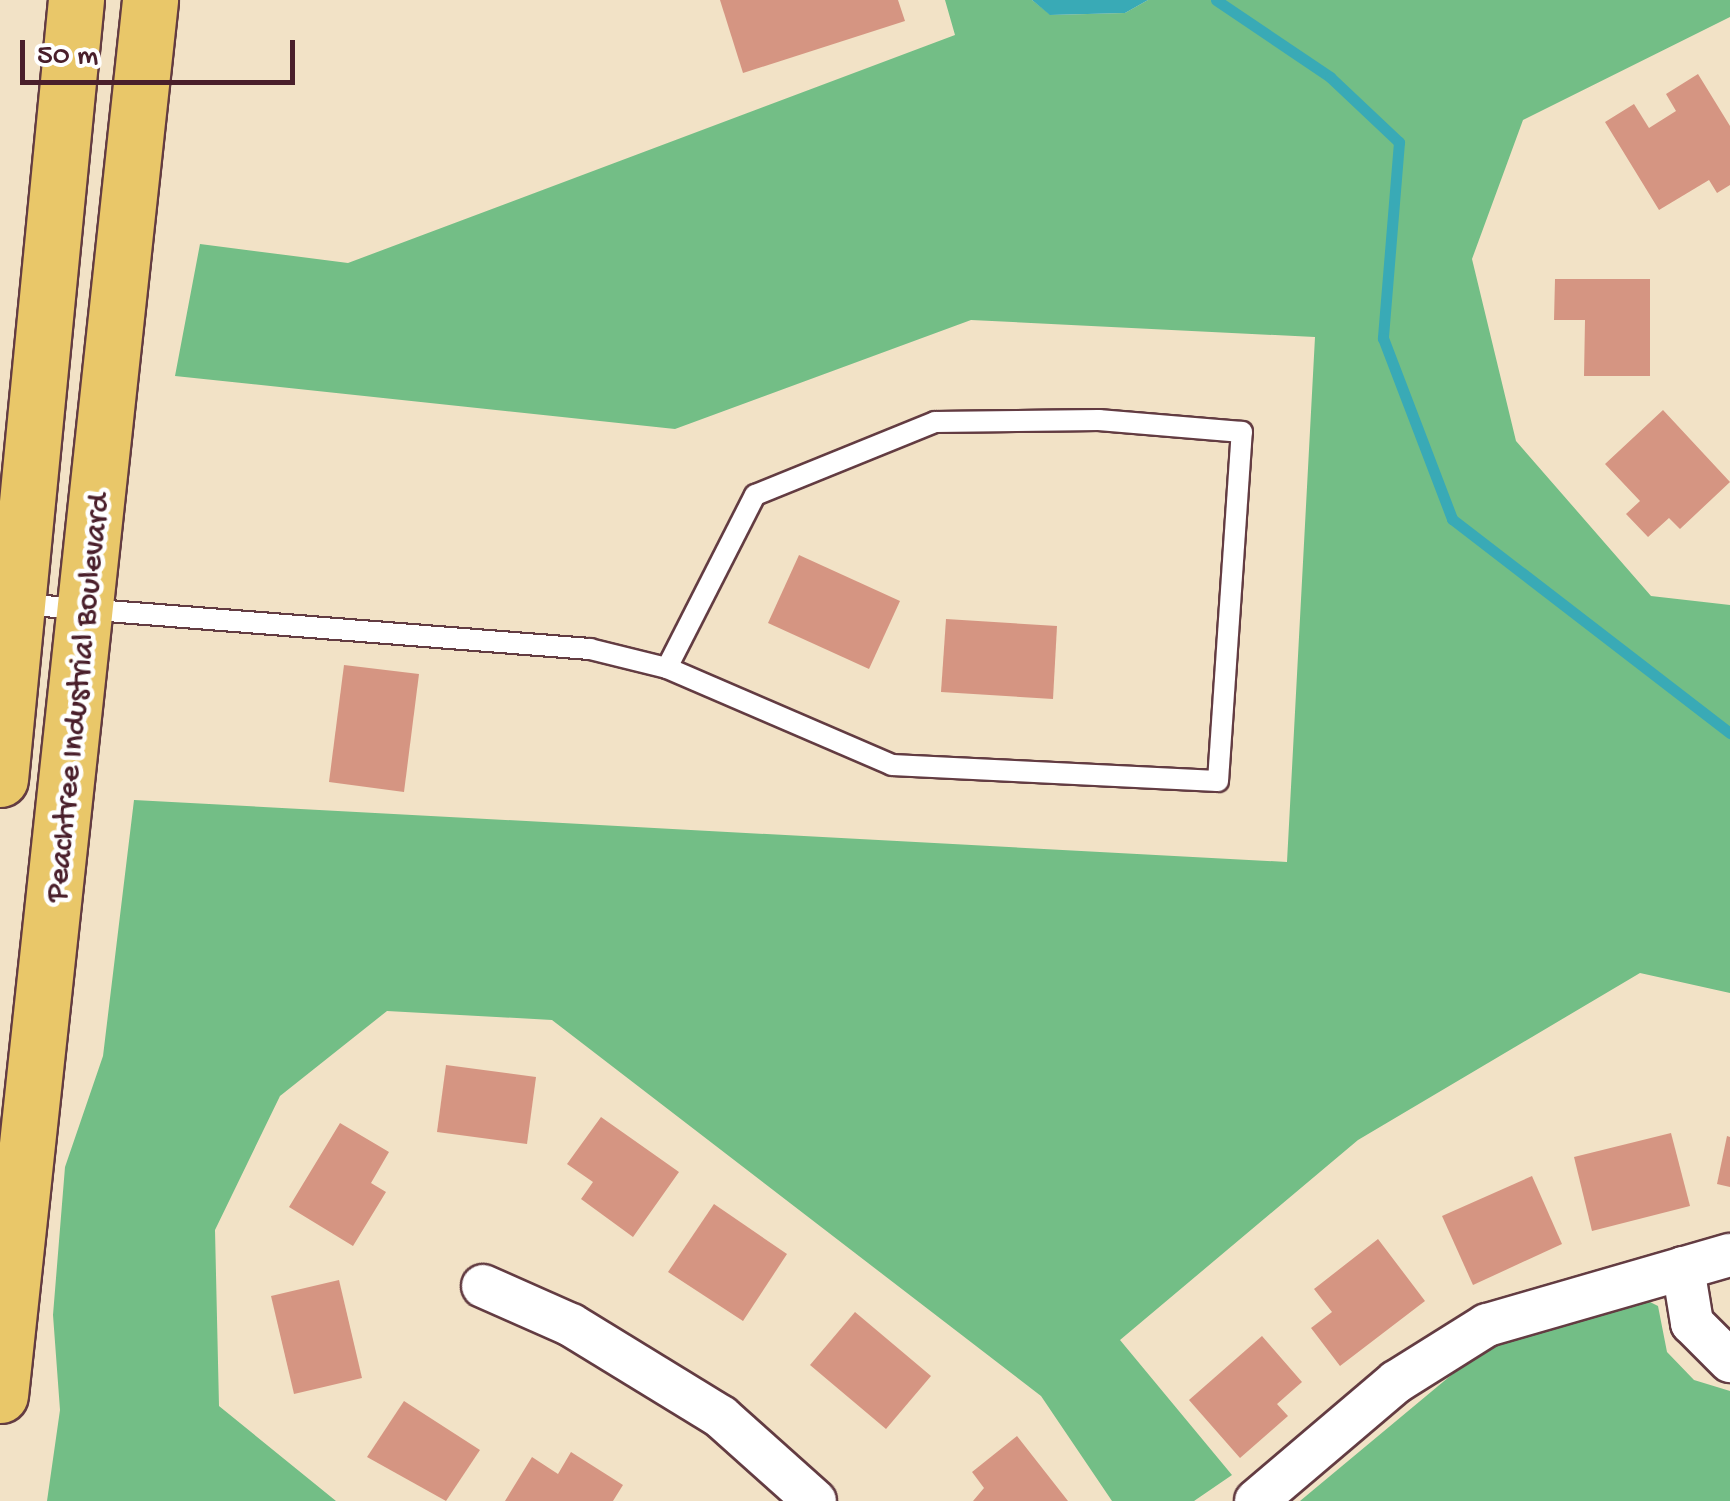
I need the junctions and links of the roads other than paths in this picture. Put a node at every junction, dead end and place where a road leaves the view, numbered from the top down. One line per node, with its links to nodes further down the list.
1 (76, 0): 3 (highway)
2 (150, 0): 4 (highway, Peachtree Industrial Boulevard)
3 (5, 602): 4 (lane); 6 (highway)
4 (90, 607): 5 (lane); 11 (highway, Peachtree Industrial Boulevard)
5 (667, 668): 5 (lane)
6 (0, 779)
7 (1730, 1255): 8 (street)
8 (1683, 1268): 10 (street); 13 (street)
9 (483, 1286): 12 (street)
10 (1730, 1361)
11 (0, 1395)
12 (815, 1501)
13 (1256, 1501)

